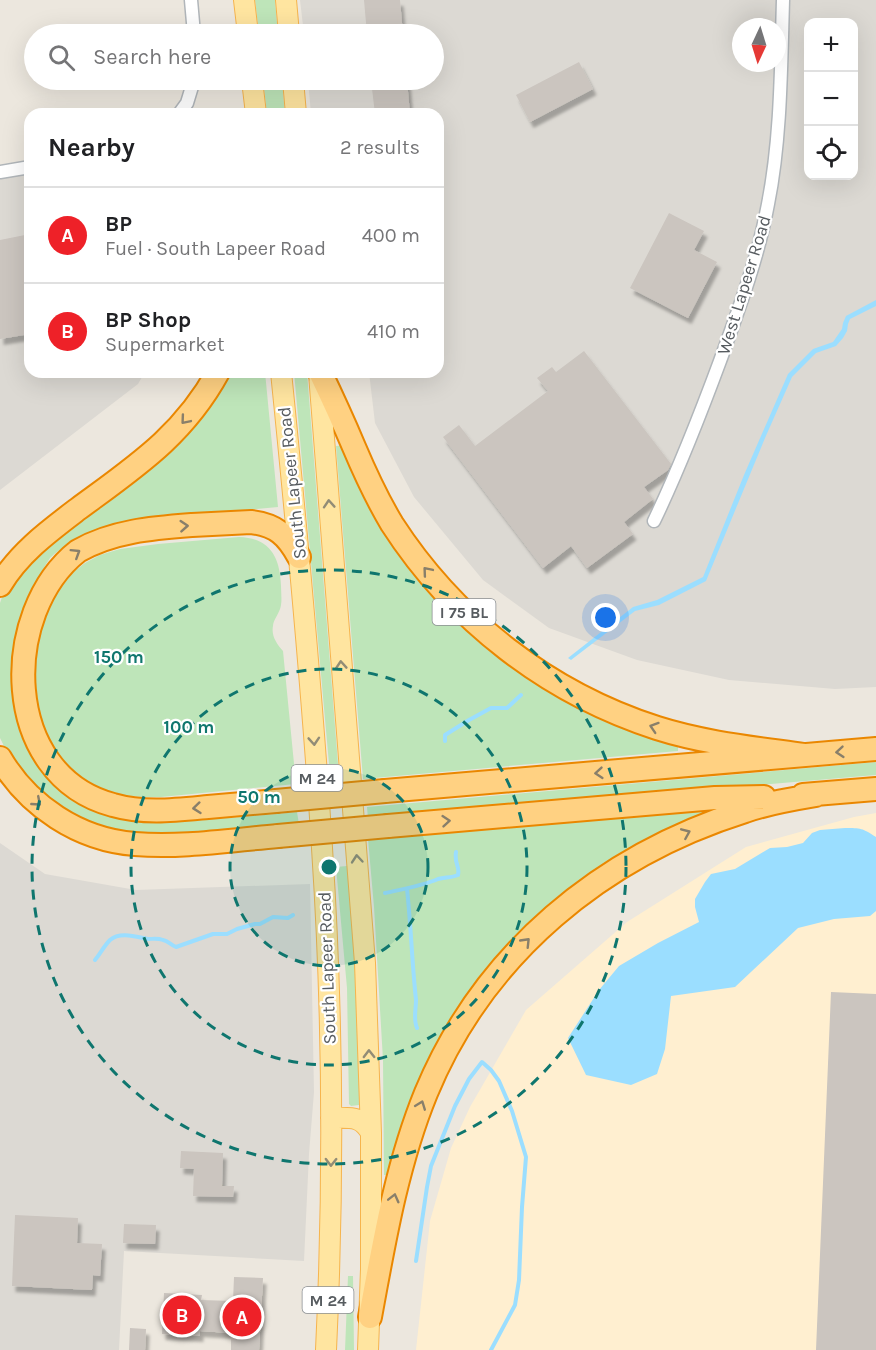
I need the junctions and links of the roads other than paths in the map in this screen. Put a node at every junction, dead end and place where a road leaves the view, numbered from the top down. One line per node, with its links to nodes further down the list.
1 (191, 0): 5 (street)
2 (244, 0): 6 (main road)
3 (286, 0): 7 (main road)
4 (783, 0): 20 (street, West Lapeer Road)
5 (193, 24)
6 (247, 24)
7 (288, 24)
8 (191, 90): 11 (street)
9 (253, 90): 12 (main road)
10 (294, 90): 13 (main road)
11 (184, 108)
12 (255, 108)
13 (295, 108)
14 (24, 168): 15 (street)
15 (0, 172)
16 (214, 378): 22 (highway, one-way to 22)
17 (282, 378): 21 (main road, South Lapeer Road / M 24)
18 (319, 378): 29 (main road, South Lapeer Road / M 24, one-way to 18)
19 (322, 378): 24 (highway, I 75 BL, one-way to 19)
20 (654, 521)
21 (299, 557): 24 (highway, one-way to 21, bridge); 28 (main road, South Lapeer Road / M 24, one-way to 28)
22 (0, 585)
23 (876, 749): 24 (highway, I 75 BL, one-way to 24)
24 (804, 755)
25 (0, 758): 27 (highway, one-way to 27, bridge)
26 (876, 789): 27 (highway)
27 (816, 795): 30 (highway, one-way to 27)
28 (331, 1118): 29 (main road); 31 (main road, South Lapeer Road / M 24, one-way to 31)
29 (371, 1133): 30 (main road, South Lapeer Road / M 24)
30 (370, 1317): 32 (main road, South Lapeer Road / M 24)
31 (326, 1350)
32 (368, 1350)

